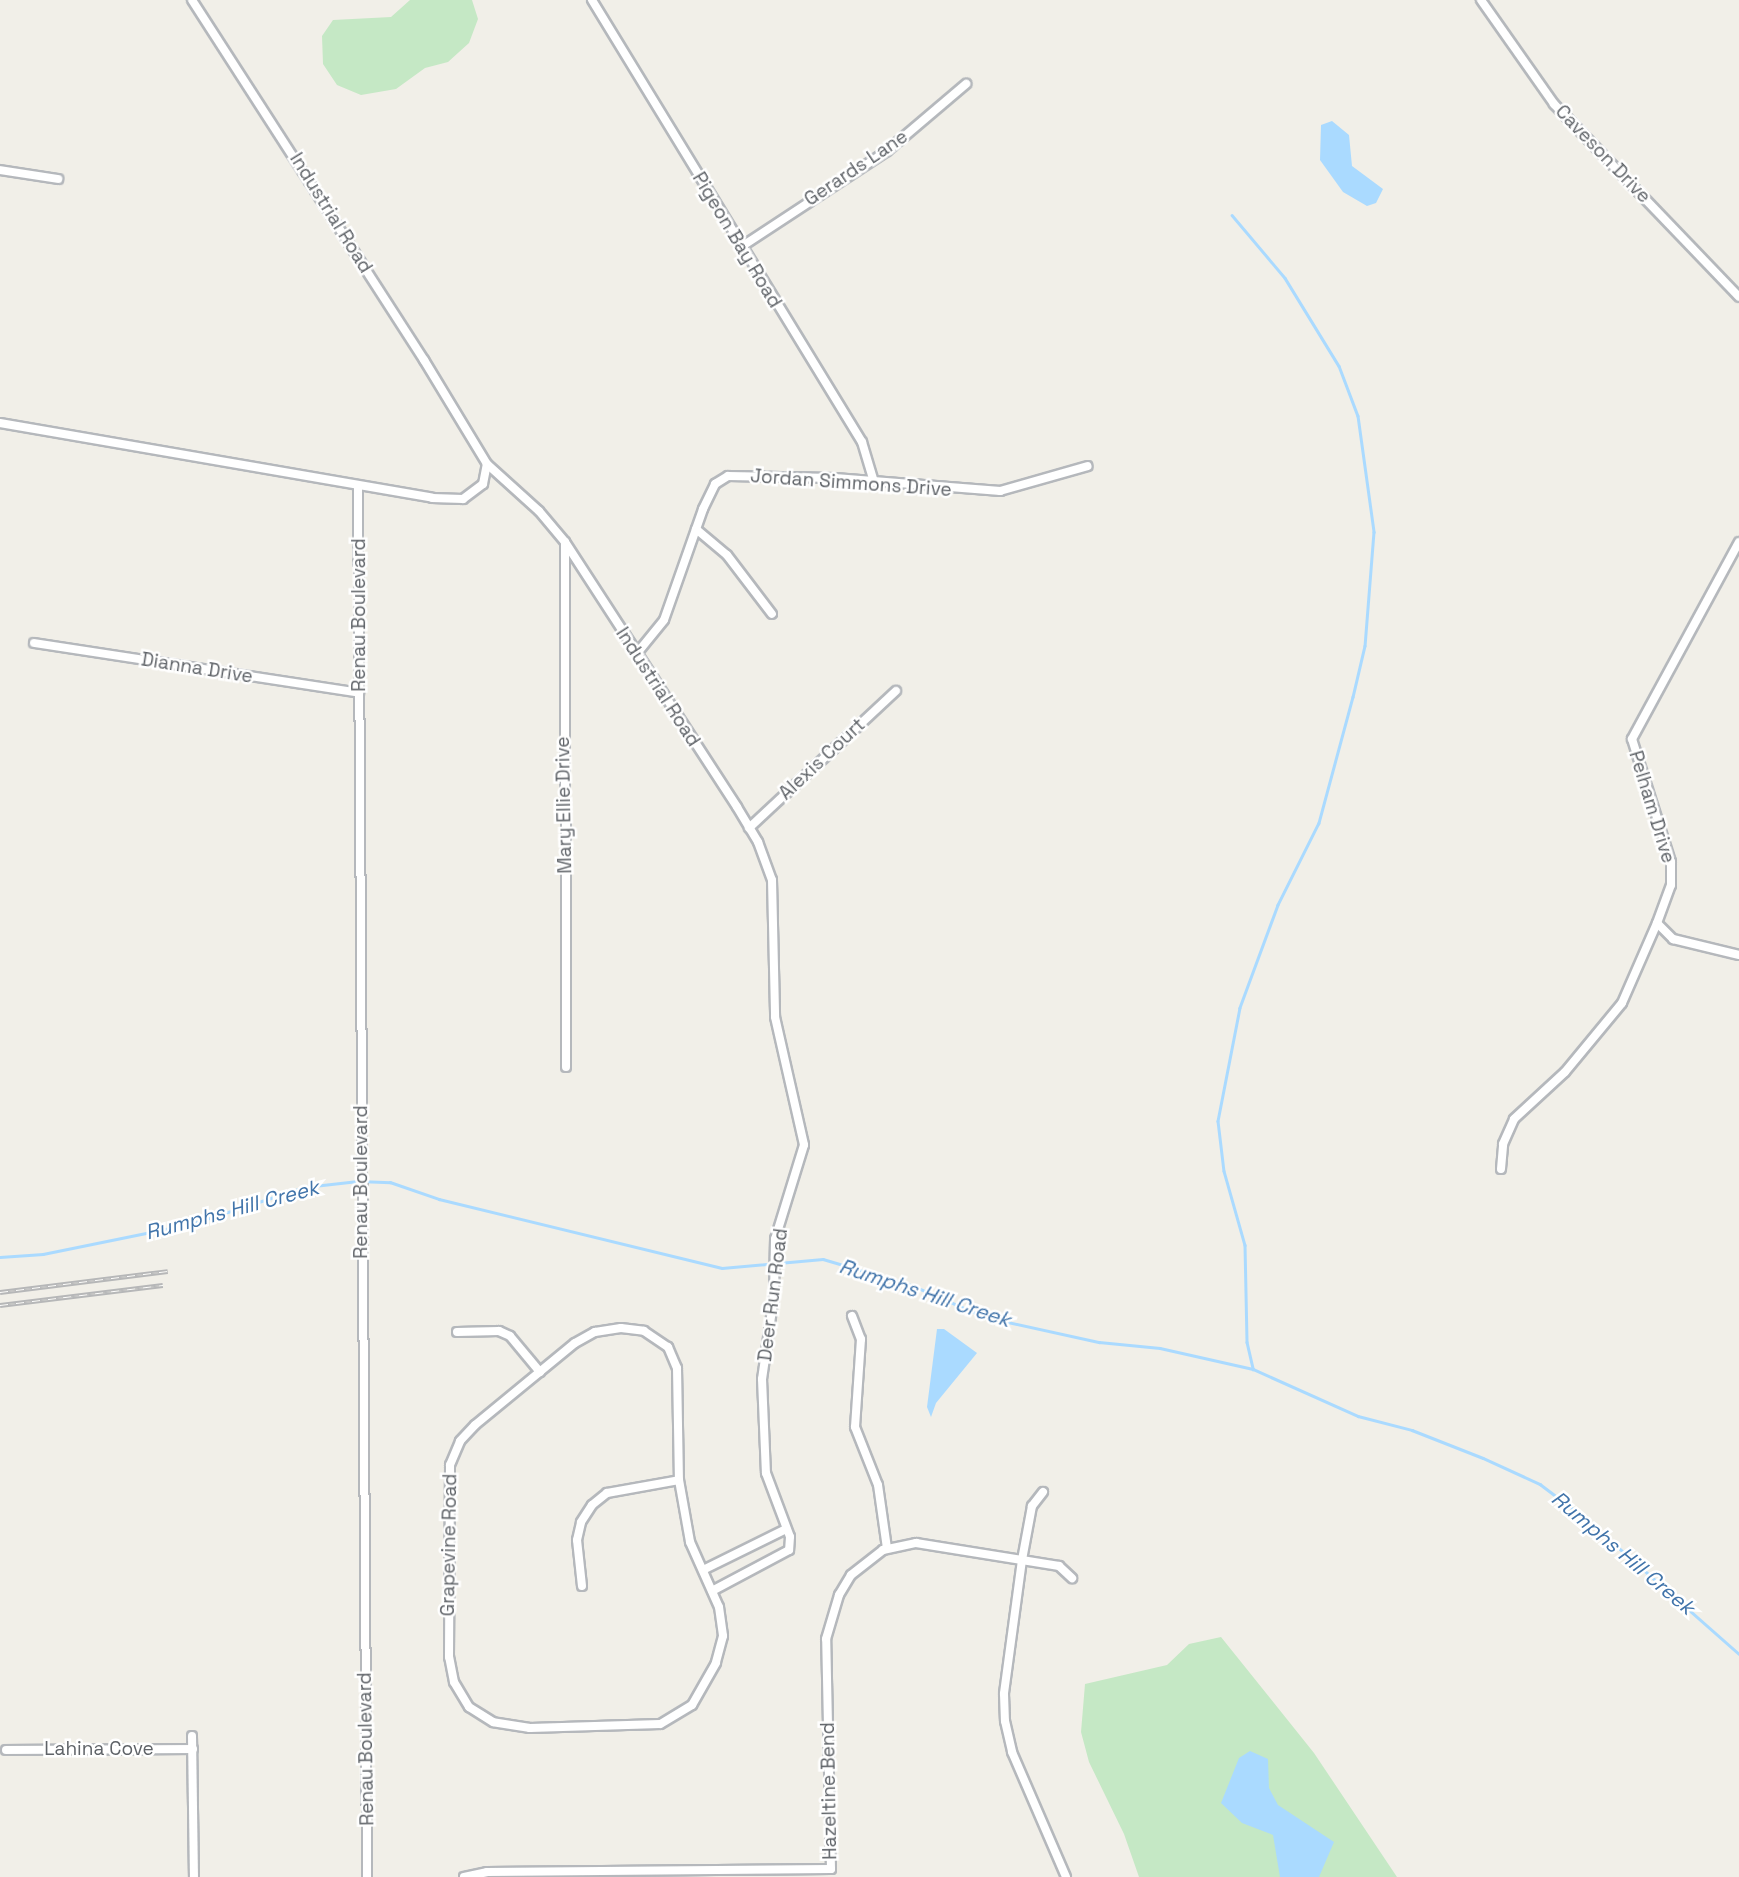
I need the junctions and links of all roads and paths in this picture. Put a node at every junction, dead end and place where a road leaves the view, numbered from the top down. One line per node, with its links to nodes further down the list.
1 (192, 0): 10 (street, Industrial Road)
2 (593, 0): 7 (street, Pigeon Bay Road)
3 (1481, 0): 8 (street, Caveson Drive)
4 (966, 84): 7 (street, Gerards Lane)
5 (0, 170): 6 (street)
6 (58, 179)
7 (741, 247): 12 (street, Pigeon Bay Road)
8 (1739, 297)
9 (0, 423): 13 (street)
10 (487, 464): 13 (street); 15 (street, Industrial Road)
11 (1088, 466): 12 (street, Jordan Simmons Drive)
12 (874, 482): 14 (street, Jordan Simmons Drive)
13 (358, 486): 21 (street, Renau Boulevard)
14 (696, 529): 17 (street); 19 (street, Jordan Simmons Drive)
15 (565, 542): 19 (street, Industrial Road); 26 (street, Mary Ellie Drive)
16 (1739, 542): 23 (street, Pelham Drive)
17 (772, 614)
18 (34, 643): 21 (street, Dianna Drive)
19 (638, 652): 22 (street, Industrial Road)
20 (896, 691): 22 (street, Alexis Court)
21 (359, 693): 44 (street, Renau Boulevard)
22 (750, 828): 24 (street, Industrial Road)
23 (1657, 923): 25 (street); 27 (street, Pelham Drive)
24 (774, 938): 33 (street, Deer Run Road)
25 (1739, 955)
26 (566, 1067)
27 (1501, 1169)
28 (852, 1316): 34 (street)
29 (457, 1332): 30 (street)
30 (540, 1372): 31 (street, Grapevine Road); 39 (street, Grapevine Road)
31 (679, 1480): 36 (street, Grapevine Road); 38 (street)
32 (1043, 1492): 35 (street)
33 (786, 1529): 36 (street); 39 (street)
34 (887, 1548): 35 (street); 45 (street, Hazeltine Bend)
35 (1022, 1560): 37 (street); 46 (street)
36 (703, 1570): 39 (street, Grapevine Road)
37 (1072, 1578)
38 (582, 1586)
39 (712, 1591)
40 (192, 1736): 41 (street)
41 (193, 1749): 42 (street, Lahina Cove); 43 (street)
42 (6, 1750)
43 (194, 1877)
44 (367, 1877)
45 (464, 1877)
46 (1066, 1877)

